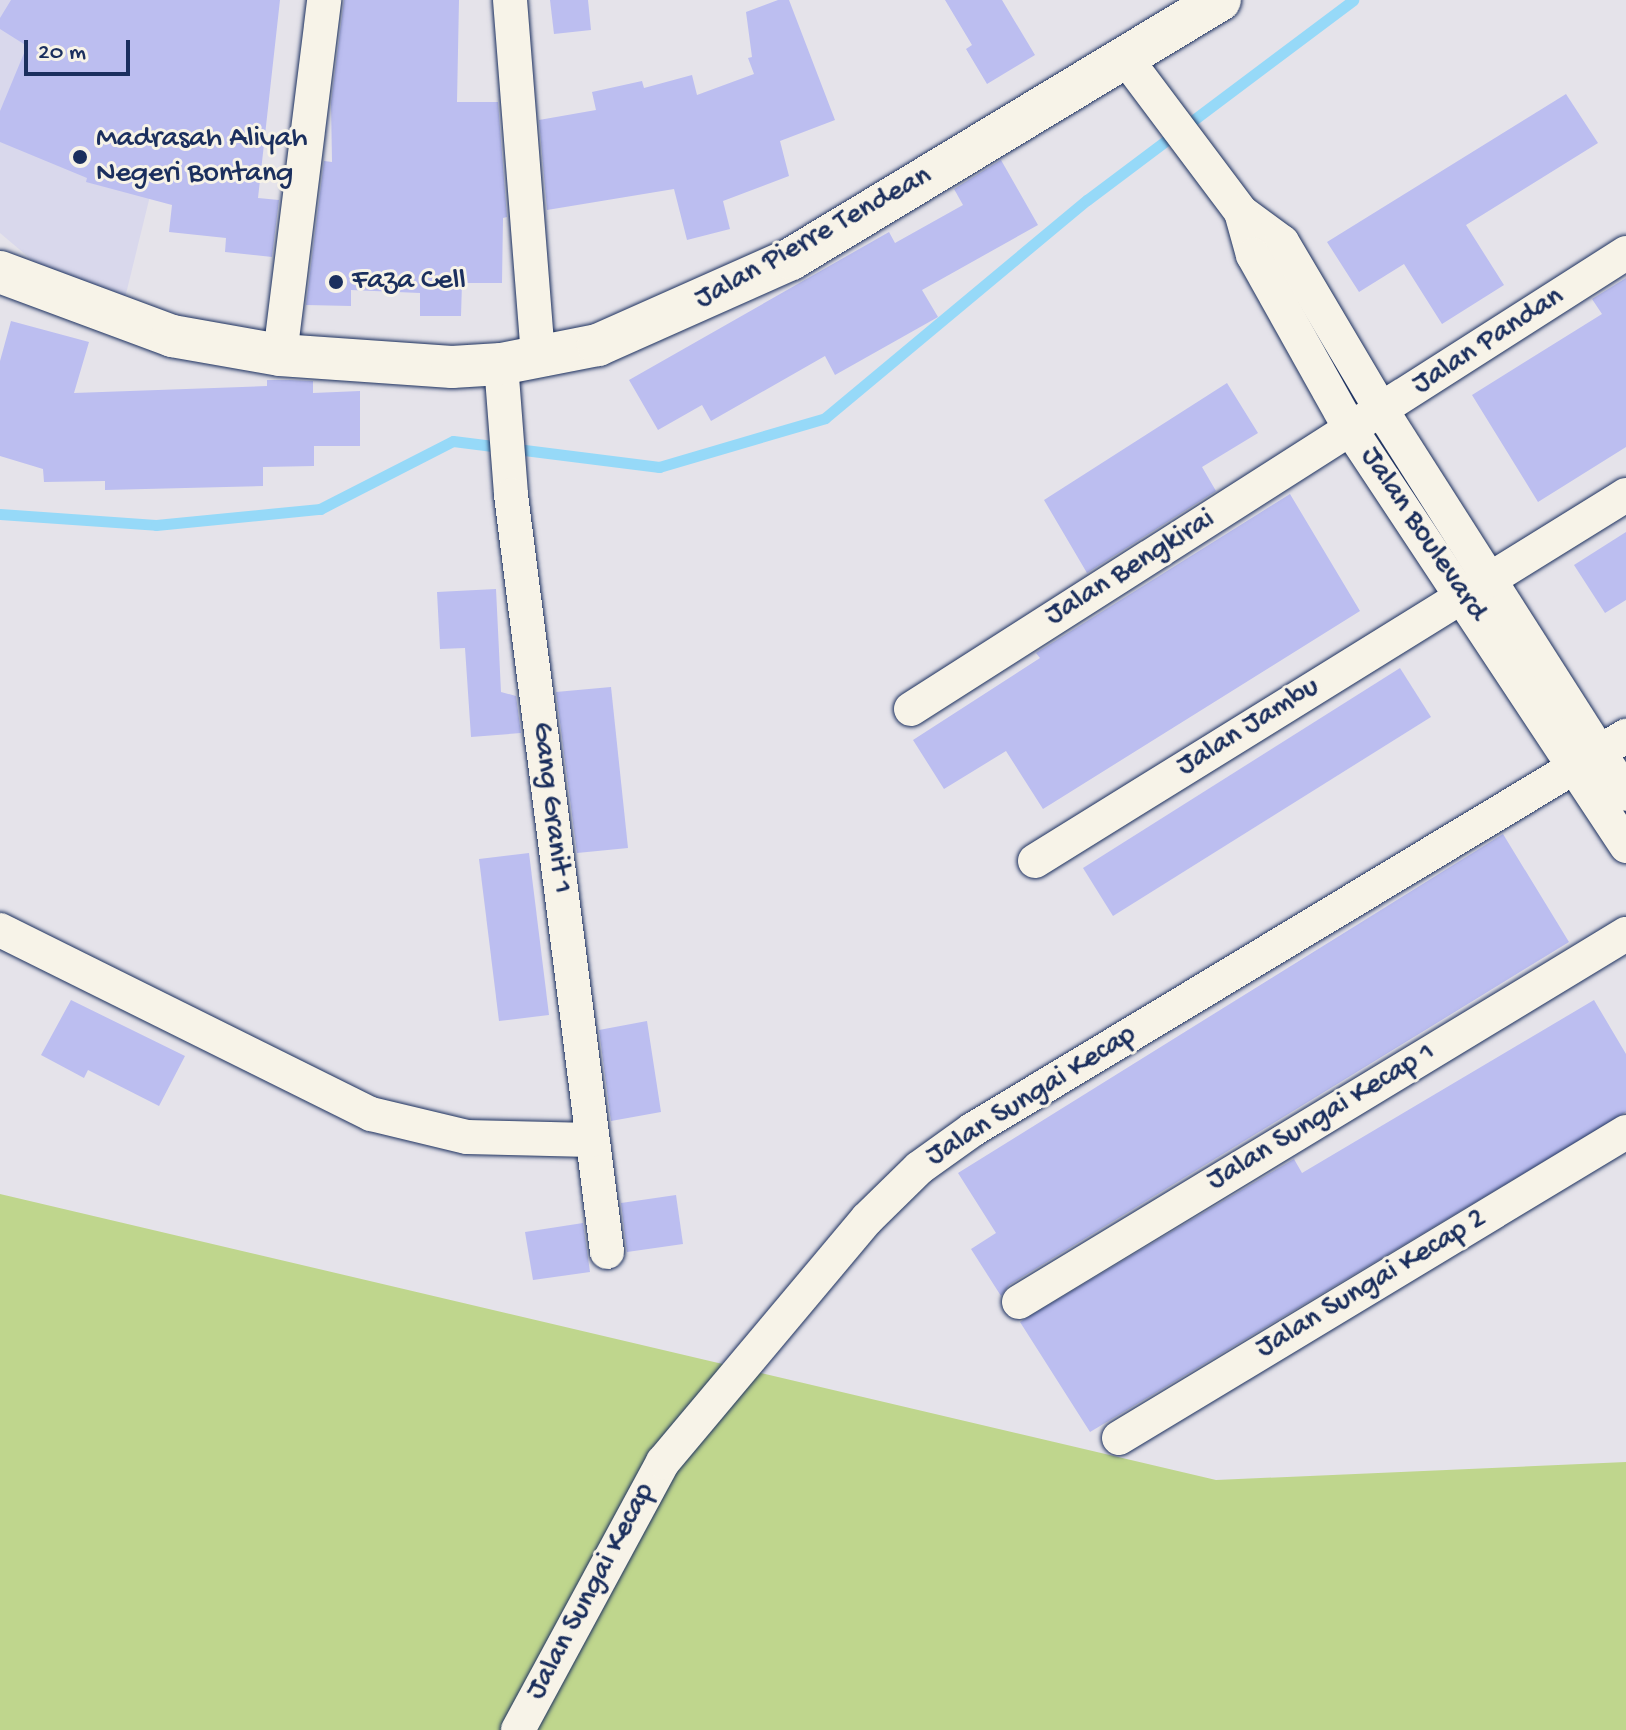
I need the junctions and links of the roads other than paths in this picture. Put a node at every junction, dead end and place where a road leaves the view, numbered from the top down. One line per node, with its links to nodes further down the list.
1 (324, 0): 8 (street)
2 (510, 0): 9 (street, Gang Granit 1)
3 (1220, 0): 4 (street, Jalan Pierre Tendean)
4 (1127, 60): 5 (street, Jalan Boulevard); 9 (street, Jalan Pierre Tendean)
5 (1241, 212): 10 (street, Jalan Boulevard); 11 (street, Jalan Boulevard)
6 (1626, 253): 10 (street, Jalan Pandan)
7 (0, 272): 8 (street, Jalan Pierre Tendean)
8 (280, 355): 9 (street, Jalan Pierre Tendean)
9 (520, 360): 22 (street, Gang Granit 1)
10 (1382, 411): 11 (street, Jalan Pandan); 13 (street, Jalan Boulevard)
11 (1351, 430): 13 (street, Jalan Boulevard); 14 (street, Jalan Bengkirai)
12 (1626, 495): 13 (street, Jalan Jambu)
13 (1476, 589): 15 (street, Jalan Boulevard); 18 (street, Jalan Jambu)
14 (911, 709)
15 (1600, 752): 16 (street, Jalan Boulevard); 17 (street, Jalan Boulevard); 26 (street, Jalan Sungai Kecap)
16 (1626, 794)
17 (1626, 846)
18 (1035, 861)
19 (0, 930): 22 (street)
20 (1626, 934): 24 (street, Jalan Sungai Kecap 1)
21 (1626, 1132): 25 (street, Jalan Sungai Kecap 2)
22 (591, 1140): 23 (street, Gang Granit 1)
23 (607, 1252)
24 (1019, 1302)
25 (1119, 1438)
26 (518, 1730)

